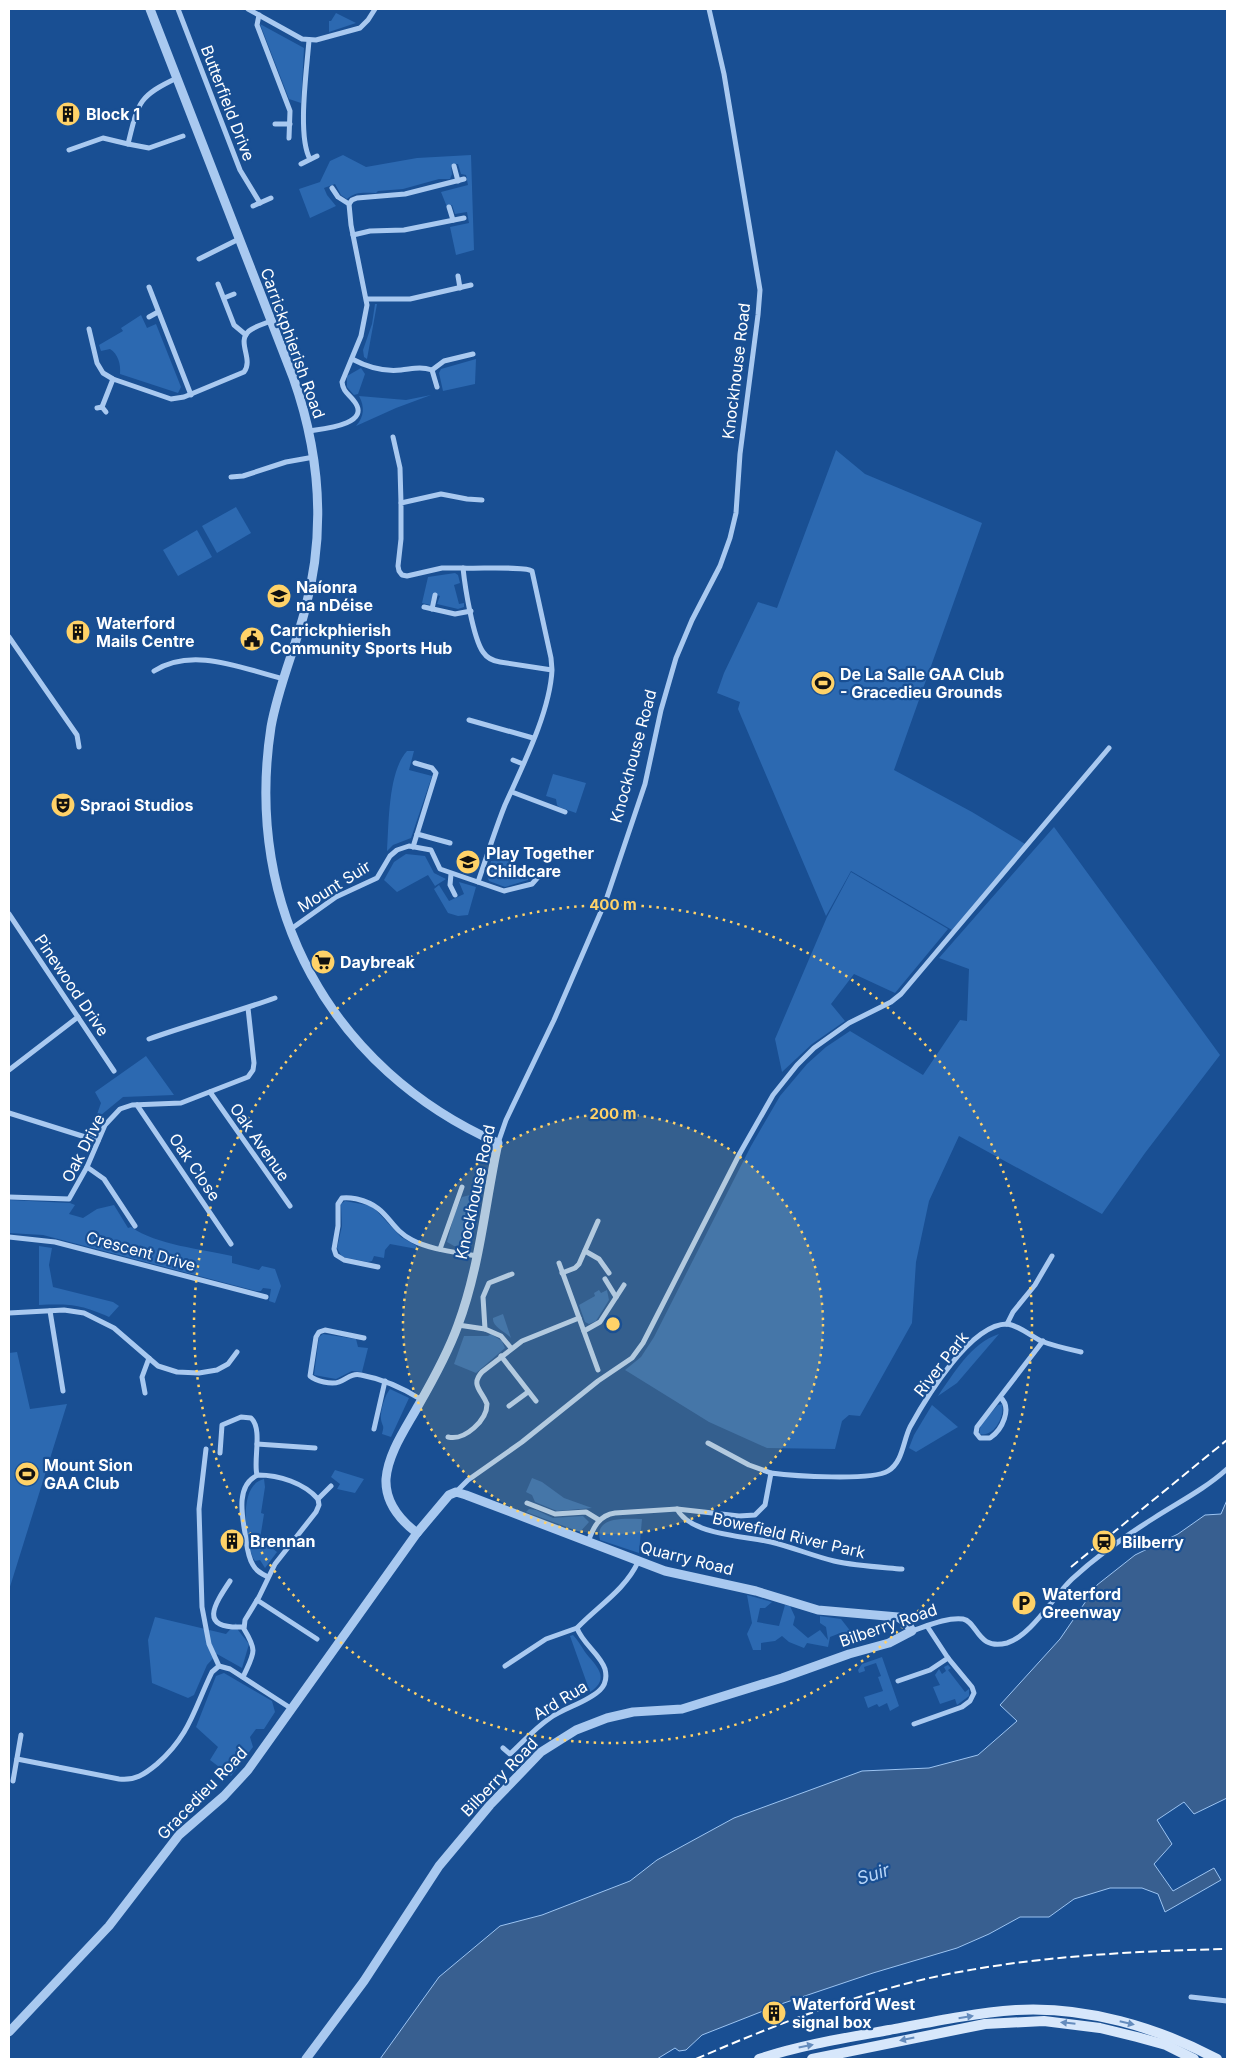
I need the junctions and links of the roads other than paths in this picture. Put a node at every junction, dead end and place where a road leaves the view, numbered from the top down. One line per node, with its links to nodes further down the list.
1 (150, 9): 8 (street, Carrickphierish Road)
2 (178, 9): 21 (street, Butterfield Drive)
3 (248, 9): 6 (street)
4 (375, 9): 7 (street)
5 (709, 9): 95 (street, Knockhouse Road)
6 (259, 15): 7 (street); 10 (street)
7 (309, 40): 16 (street)
8 (177, 78): 13 (street); 28 (street, Carrickphierish Road)
9 (275, 124): 10 (street)
10 (290, 124): 12 (street)
11 (183, 136): 13 (street)
12 (289, 138)
13 (128, 144): 14 (street)
14 (69, 150)
15 (317, 156): 16 (street)
16 (310, 159): 17 (street)
17 (301, 164)
18 (454, 166): 22 (street)
19 (332, 188): 22 (street)
20 (271, 198): 21 (street)
21 (260, 202): 23 (street)
22 (349, 204): 27 (street)
23 (253, 206)
24 (449, 208): 26 (street)
25 (464, 218): 26 (street)
26 (453, 220): 27 (street)
27 (352, 235): 37 (street)
28 (239, 239): 29 (street); 40 (street, Carrickphierish Road)
29 (199, 259)
30 (458, 276): 34 (street)
31 (218, 284): 36 (street)
32 (471, 286): 34 (street)
33 (149, 287): 38 (street)
34 (460, 288): 37 (street)
35 (234, 294): 36 (street)
36 (224, 298): 42 (street)
37 (367, 299): 44 (street)
38 (158, 312): 39 (street); 48 (street)
39 (149, 317)
40 (271, 321): 42 (street); 50 (street, Carrickphierish Road)
41 (89, 329): 46 (street)
42 (246, 335): 48 (street)
43 (473, 354): 45 (street)
44 (352, 359): 45 (street); 50 (street)
45 (432, 370): 47 (street)
46 (113, 379): 48 (street); 49 (street)
47 (437, 387)
48 (191, 395)
49 (106, 412)
50 (309, 431): 52 (street, Carrickphierish Road)
51 (393, 437): 55 (street)
52 (314, 457): 53 (street); 64 (street, Carrickphierish Road)
53 (231, 477)
54 (482, 500): 55 (street)
55 (401, 503): 56 (street)
56 (463, 568): 60 (street); 62 (street)
57 (435, 595): 59 (street)
58 (424, 607): 59 (street)
59 (432, 609): 60 (street)
60 (471, 611): 62 (street)
61 (9, 637): 67 (street)
62 (552, 670): 66 (street)
63 (154, 671): 64 (street)
64 (284, 678): 84 (street, Carrickphierish Road)
65 (470, 720): 66 (street)
66 (533, 738): 71 (street)
67 (79, 748)
68 (1110, 748): 151 (street)
69 (513, 760): 71 (street)
70 (415, 763): 76 (street)
71 (523, 764): 72 (street)
72 (512, 792): 74 (street); 81 (street)
73 (553, 799): 74 (street)
74 (550, 807): 75 (street)
75 (565, 812)
76 (417, 834): 77 (street); 78 (street)
77 (450, 843)
78 (413, 847): 80 (street); 84 (street, Mount Suir)
79 (530, 872): 81 (street)
80 (451, 874): 81 (street); 82 (street)
81 (478, 882)
82 (455, 895)
83 (9, 914): 87 (street, Pinewood Drive)
84 (290, 930): 95 (street, Carrickphierish Road)
85 (275, 998): 86 (street)
86 (248, 1008): 88 (street); 91 (street, Oak Drive)
87 (78, 1017): 89 (street); 90 (street, Pinewood Drive)
88 (149, 1039)
89 (9, 1070)
90 (114, 1071)
91 (210, 1092): 92 (street, Oak Drive); 99 (street, Oak Avenue)
92 (137, 1105): 94 (street, Oak Drive); 103 (street, Oak Close)
93 (9, 1113): 94 (street)
94 (98, 1141): 96 (street, Oak Drive)
95 (498, 1143): 106 (street, Knockhouse Road)
96 (87, 1167): 98 (street, Oak Drive); 101 (street)
97 (462, 1187): 104 (street)
98 (9, 1197)
99 (290, 1206)
100 (598, 1221): 105 (street)
101 (135, 1226)
102 (9, 1237): 115 (street, Crescent Drive)
103 (231, 1244)
104 (440, 1249): 106 (street); 109 (street)
105 (585, 1251): 110 (street); 111 (street)
106 (477, 1256): 121 (street, Knockhouse Road)
107 (1052, 1256): 120 (street)
108 (559, 1263): 110 (street)
109 (378, 1267)
110 (562, 1273): 119 (street)
111 (609, 1273)
112 (512, 1274): 122 (street)
113 (605, 1279): 116 (street)
114 (624, 1285): 116 (street)
115 (266, 1297)
116 (616, 1298): 123 (street)
117 (50, 1312): 118 (street); 130 (street); 133 (street)
118 (9, 1313)
119 (579, 1318): 123 (street); 126 (street)
120 (1007, 1324): 125 (street); 148 (street, River Park)
121 (458, 1325): 122 (street); 137 (street, Knockhouse Road)
122 (485, 1329): 126 (street)
123 (584, 1331): 131 (street)
124 (364, 1338): 132 (street)
125 (1043, 1341): 128 (street); 136 (street)
126 (511, 1348): 129 (street)
127 (237, 1352): 130 (street)
128 (1081, 1352)
129 (501, 1356): 134 (street); 141 (street)
130 (149, 1358): 135 (street)
131 (598, 1370)
132 (385, 1381): 137 (street); 140 (street)
133 (63, 1391)
134 (528, 1392): 138 (street); 139 (street)
135 (145, 1393)
136 (1000, 1398): 136 (street)
137 (422, 1400): 156 (street, Knockhouse Road)
138 (536, 1401)
139 (510, 1406)
140 (374, 1429)
141 (448, 1438)
142 (708, 1443): 148 (street)
143 (257, 1444): 144 (street); 146 (street); 149 (street)
144 (315, 1448)
145 (206, 1449): 169 (street)
146 (220, 1453)
147 (1227, 1469): 163 (street, Bilberry Road)
148 (771, 1473): 154 (street, Bowefield River Park)
149 (257, 1476): 152 (street); 160 (street)
150 (331, 1486): 152 (street)
151 (456, 1492): 156 (street, Gracedieu Road); 157 (street, Quarry Road)
152 (318, 1499): 160 (street)
153 (527, 1503): 155 (street)
154 (677, 1509): 155 (street, Bowefield River Park); 159 (street, Bowefield River Park)
155 (599, 1520): 157 (street)
156 (416, 1533): 173 (street, Gracedieu Road)
157 (588, 1542): 158 (street, Quarry Road)
158 (638, 1562): 165 (street); 166 (street, Quarry Road)
159 (902, 1569)
160 (268, 1577): 162 (street)
161 (230, 1581): 164 (street)
162 (257, 1600): 164 (street); 167 (street)
163 (927, 1626): 166 (street, Bilberry Road); 168 (street)
164 (243, 1627): 171 (street)
165 (577, 1628): 170 (street); 176 (street, Ard Rua)
166 (912, 1631): 182 (street, Bilberry Road)
167 (317, 1639)
168 (948, 1658): 172 (street); 174 (street)
169 (219, 1666): 171 (street); 177 (street)
170 (505, 1666)
171 (243, 1677): 173 (street)
172 (898, 1681)
173 (292, 1709): 181 (street, Gracedieu Road)
174 (914, 1724)
175 (21, 1734): 177 (street)
176 (503, 1748)
177 (17, 1759): 178 (street)
178 (13, 1781)
179 (1191, 1997): 180 (street)
180 (1227, 2001)
181 (9, 2032)
182 (306, 2059)
183 (759, 2059): 186 (main road, one-way to 186)
184 (812, 2059): 185 (main road, one-way to 184)
185 (1194, 2059)
186 (1217, 2059)

